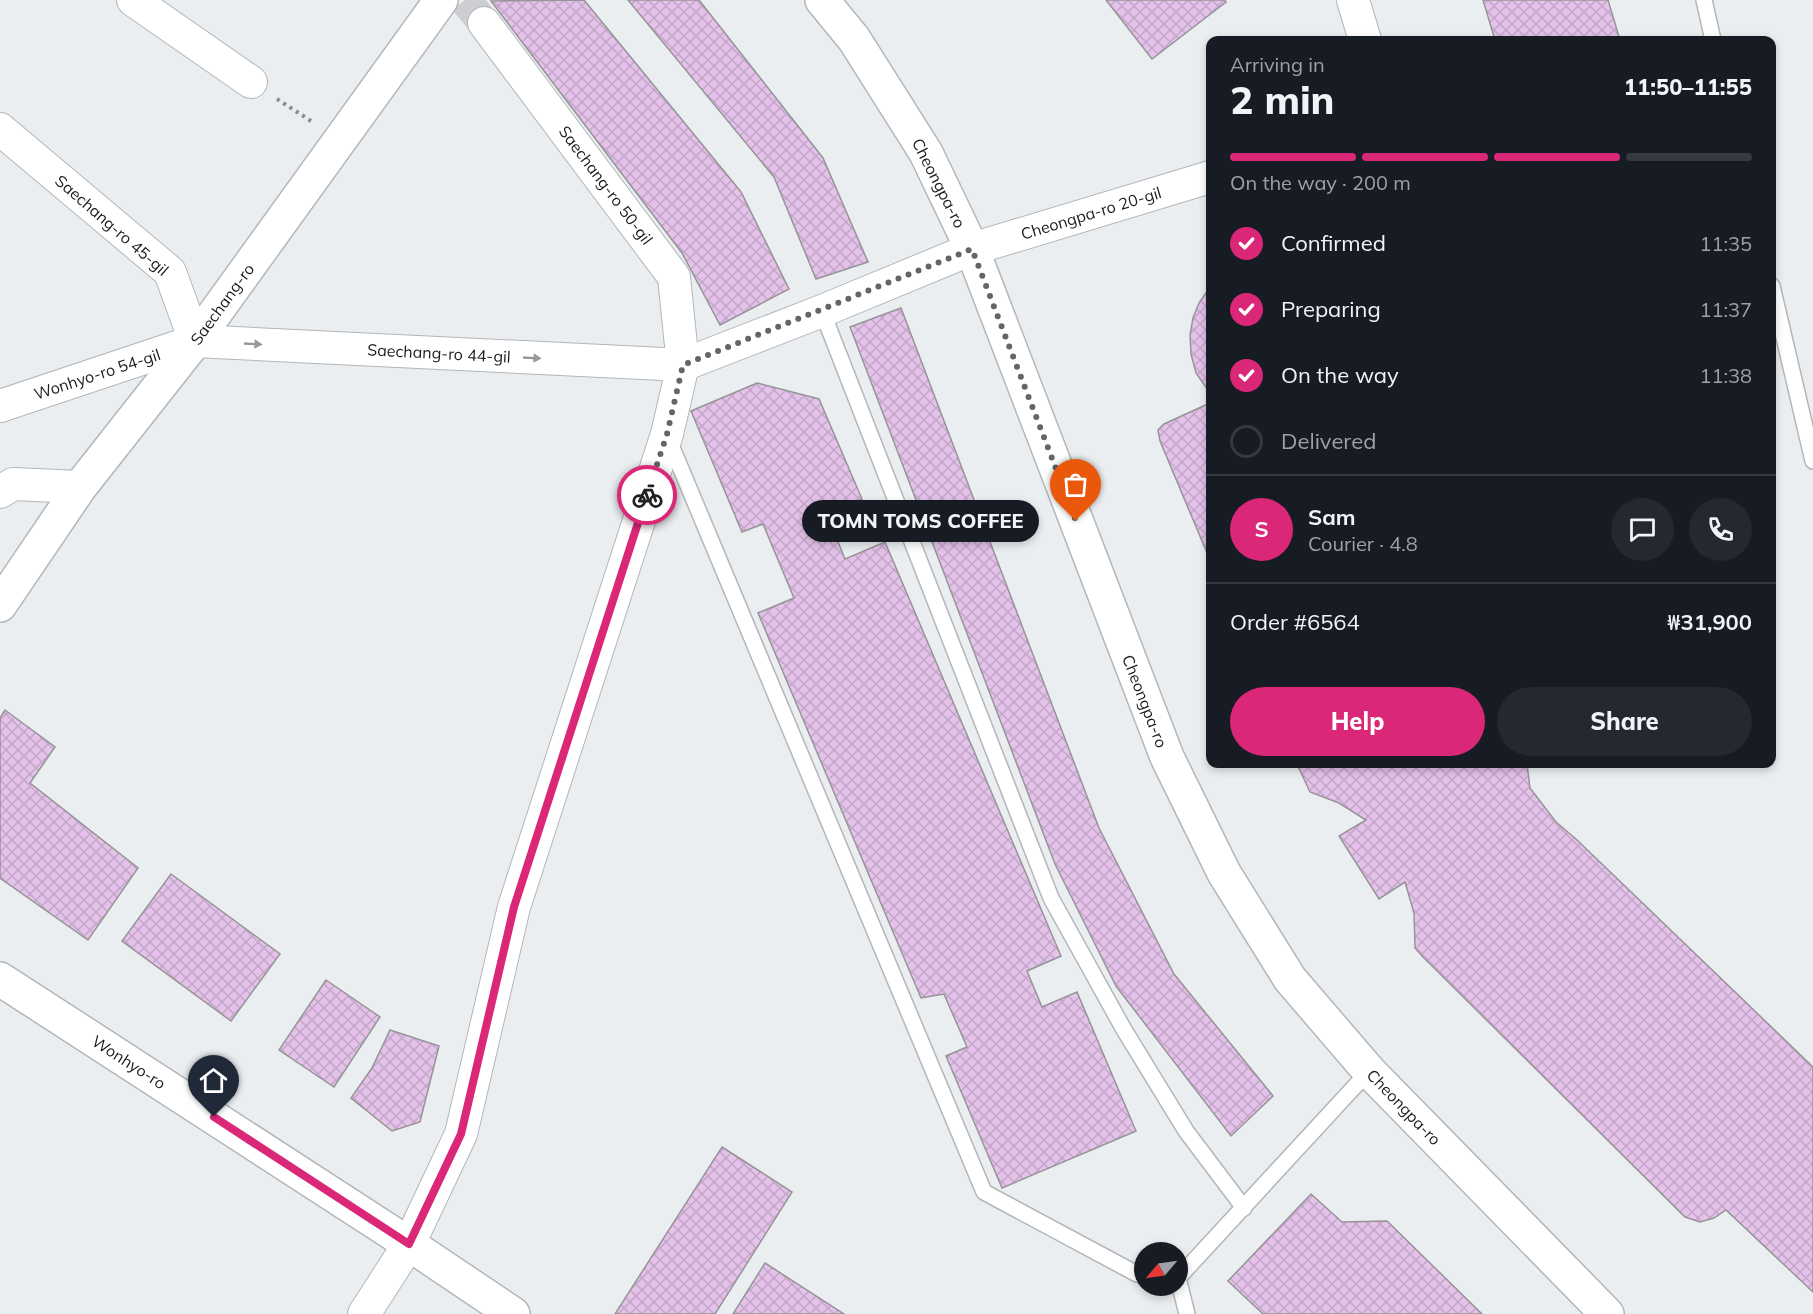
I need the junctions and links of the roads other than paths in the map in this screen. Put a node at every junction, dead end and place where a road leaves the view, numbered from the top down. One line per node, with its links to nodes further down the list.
1 (133, 0): 9 (street)
2 (441, 0): 15 (main road, Saechang-ro)
3 (822, 0): 12 (main road, Cheongpa-ro)
4 (1353, 0): 7 (street)
5 (1704, 0): 8 (lane)
6 (484, 23): 16 (street, Saechang-ro 50-gil)
7 (1364, 36)
8 (1712, 36)
9 (251, 82)
10 (0, 129): 15 (street, Saechang-ro 45-gil)
11 (1206, 178): 12 (street, Cheongpa-ro 20-gil)
12 (972, 249): 14 (street, Cheongpa-ro 20-gil); 24 (main road, Cheongpa-ro)
13 (1776, 303): 19 (lane)
14 (822, 311): 16 (street, Cheongpa-ro 20-gil); 25 (lane)
15 (195, 341): 16 (street, Saechang-ro 44-gil, one-way to 16); 17 (street, Wonhyo-ro 54-gil); 20 (main road, Saechang-ro)
16 (683, 365): 18 (street, Saechang-ro 50-gil)
17 (0, 406)
18 (667, 434): 26 (street, Saechang-ro 50-gil); 28 (lane)
19 (1813, 461)
20 (80, 487): 21 (street); 22 (main road, Saechang-ro)
21 (0, 492)
22 (0, 605)
23 (0, 979): 26 (main road, Wonhyo-ro)
24 (1369, 1071): 25 (lane); 33 (main road, Cheongpa-ro)
25 (1244, 1208): 27 (lane)
26 (409, 1244): 30 (street); 31 (main road, Wonhyo-ro)
27 (1188, 1267)
28 (1134, 1272)
29 (1182, 1296): 32 (lane)
30 (364, 1314)
31 (513, 1314)
32 (1187, 1314)
33 (1607, 1314)

